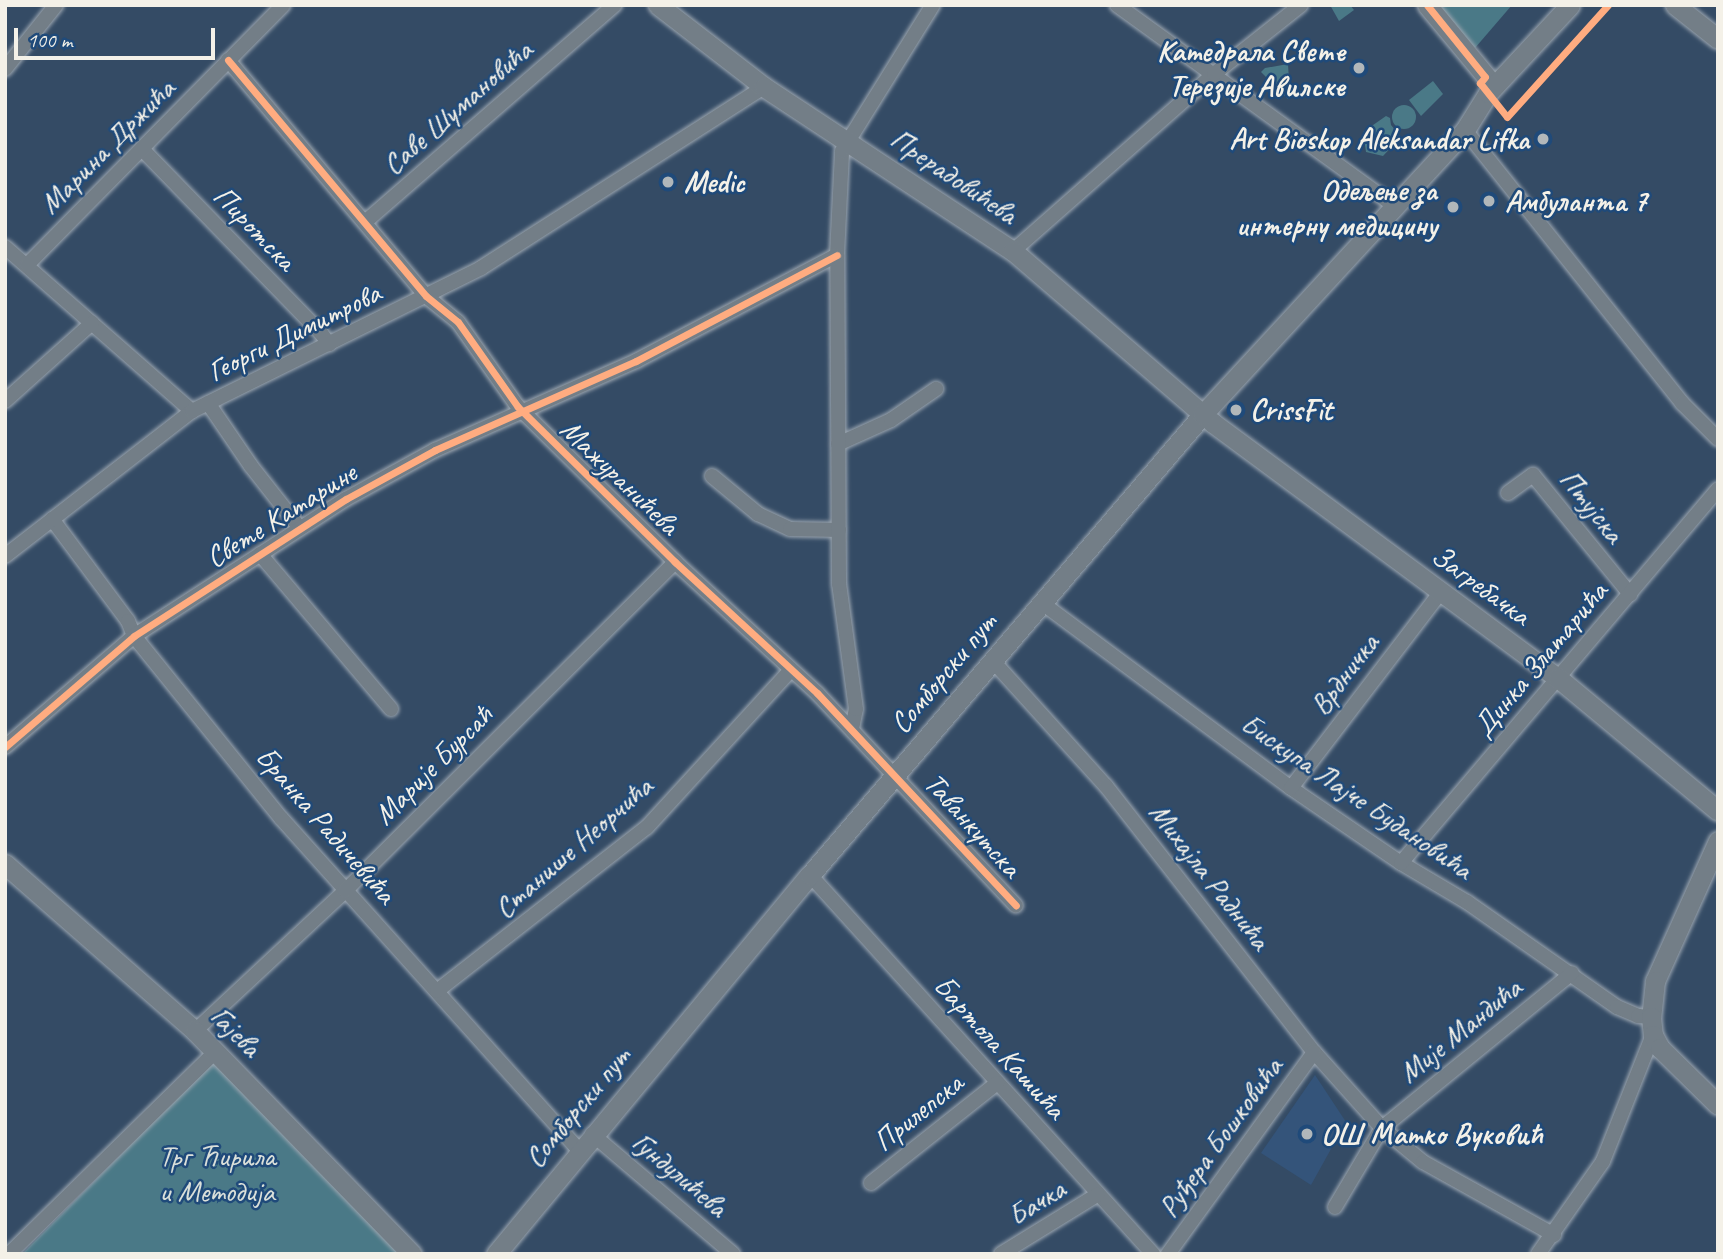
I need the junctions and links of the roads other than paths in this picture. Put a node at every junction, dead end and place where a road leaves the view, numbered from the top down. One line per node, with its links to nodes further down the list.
1 (56, 5): 13 (street)
2 (283, 5): 12 (street, Марина Држића)
3 (615, 5): 21 (street, Саве Шумановића)
4 (658, 5): 16 (main road, Прерадовићева)
5 (933, 5): 18 (street)
6 (1117, 5): 14 (street)
7 (1301, 5): 14 (street)
8 (1427, 5): 15 (main road)
9 (1570, 5): 15 (main road, Сомборски пут)
10 (1675, 5): 11 (main road)
11 (1718, 39)
12 (228, 60): 19 (street, Марина Држића); 21 (street, Мажуранићева)
13 (5, 69)
14 (1214, 74): 20 (street); 23 (street)
15 (1494, 86): 17 (main road, Сомборски пут)
16 (764, 87): 18 (main road, Прерадовићева); 26 (street, Георги Димитрова)
17 (1465, 130): 20 (main road, Сомборски пут); 35 (street)
18 (848, 141): 23 (main road, Прерадовићева); 24 (street)
19 (142, 149): 25 (street, Марина Држића); 28 (street, Пиротска)
20 (1395, 206): 34 (main road, Сомборски пут)
21 (365, 222): 26 (street, Мажуранићева)
22 (5, 247): 25 (street)
23 (1013, 251): 34 (main road, Прерадовићева)
24 (837, 255): 33 (street, Свете Катарине); 36 (street)
25 (27, 265): 27 (street)
26 (426, 296): 28 (street, Георги Димитрова); 33 (street, Мажуранићева)
27 (92, 323): 30 (street); 32 (street)
28 (329, 344): 31 (street, Георги Димитрова)
29 (936, 389): 36 (street)
30 (5, 401)
31 (208, 403): 32 (street, Георги Димитрова); 41 (street)
32 (192, 411): 40 (street, Георги Димитрова)
33 (524, 413): 41 (street, Свете Катарине); 46 (street, Мажуранићева)
34 (1203, 414): 47 (main road, Загребачка); 49 (main road, Сомборски пут)
35 (1718, 439)
36 (838, 444): 42 (street)
37 (712, 475): 42 (street)
38 (1718, 489): 48 (street, Динка Златарића)
39 (1508, 493): 48 (street, Птујска)
40 (52, 519): 44 (street, Георги Димитрова); 50 (street, Бранка Радичевића)
41 (299, 527): 45 (street, Свете Катарине)
42 (839, 530): 55 (street)
43 (5, 536): 44 (street)
44 (11, 552)
45 (260, 554): 50 (street, Свете Катарине); 54 (street)
46 (675, 562): 52 (street, Мажуранићева); 64 (street, Марије Бурсаћ)
47 (1440, 593): 53 (main road, Загребачка); 58 (street, Врдничка)
48 (1630, 594): 53 (street, Динка Златарића)
49 (1042, 603): 51 (main road, Сомборски пут); 58 (street, Бискупа Лајче Будановића)
50 (134, 636): 56 (street, Свете Катарине); 64 (street, Бранка Радичевића)
51 (992, 660): 57 (main road, Сомборски пут); 71 (street, Михајла Раднића)
52 (791, 670): 55 (street, Мажуранићева); 67 (street, Станише Неорчића)
53 (1558, 678): 59 (main road, Загребачка); 61 (street, Динка Златарића)
54 (391, 709)
55 (852, 729): 57 (street, Мажуранићева)
56 (5, 747)
57 (896, 775): 63 (main road, Сомборски пут); 65 (street, Таванкутска)
58 (1291, 788): 61 (street, Бискупа Лајче Будановића)
59 (1718, 811)
60 (1718, 841): 68 (main road)
61 (1401, 863): 66 (street, Бискупа Лајче Будановића)
62 (5, 864): 69 (main road, Гајева)
63 (810, 875): 72 (street, Бартола Кашића); 75 (main road, Сомборски пут)
64 (345, 891): 67 (street, Бранка Радичевића); 69 (street, Марије Бурсаћ)
65 (1016, 906)
66 (1572, 973): 68 (street, Бискупа Лајче Будановића); 74 (street, Мије Мандића)
67 (437, 991): 76 (street, Бранка Радичевића)
68 (1652, 1026): 73 (main road); 80 (street)
69 (195, 1031): 70 (main road, Гајева)
70 (216, 1051): 81 (street); 82 (main road, Гајева)
71 (1314, 1052): 74 (street, Михајла Раднића); 87 (street, Руђера Бошковића)
72 (997, 1083): 77 (street, Прилепска); 78 (street, Бартола Кашића)
73 (1718, 1105)
74 (1382, 1128): 79 (street); 80 (street, Михајла Раднића)
75 (592, 1134): 76 (main road, Сомборски пут); 84 (street, Гундулићева)
76 (579, 1150): 83 (main road, Сомборски пут)
77 (871, 1183)
78 (1097, 1195): 85 (street, Бачка); 86 (street, Бартола Кашића)
79 (1335, 1207)
80 (1554, 1235): 88 (street)
81 (10, 1247)
82 (412, 1254)
83 (496, 1254)
84 (733, 1254)
85 (1001, 1254)
86 (1153, 1254)
87 (1168, 1254)
88 (1538, 1254)

